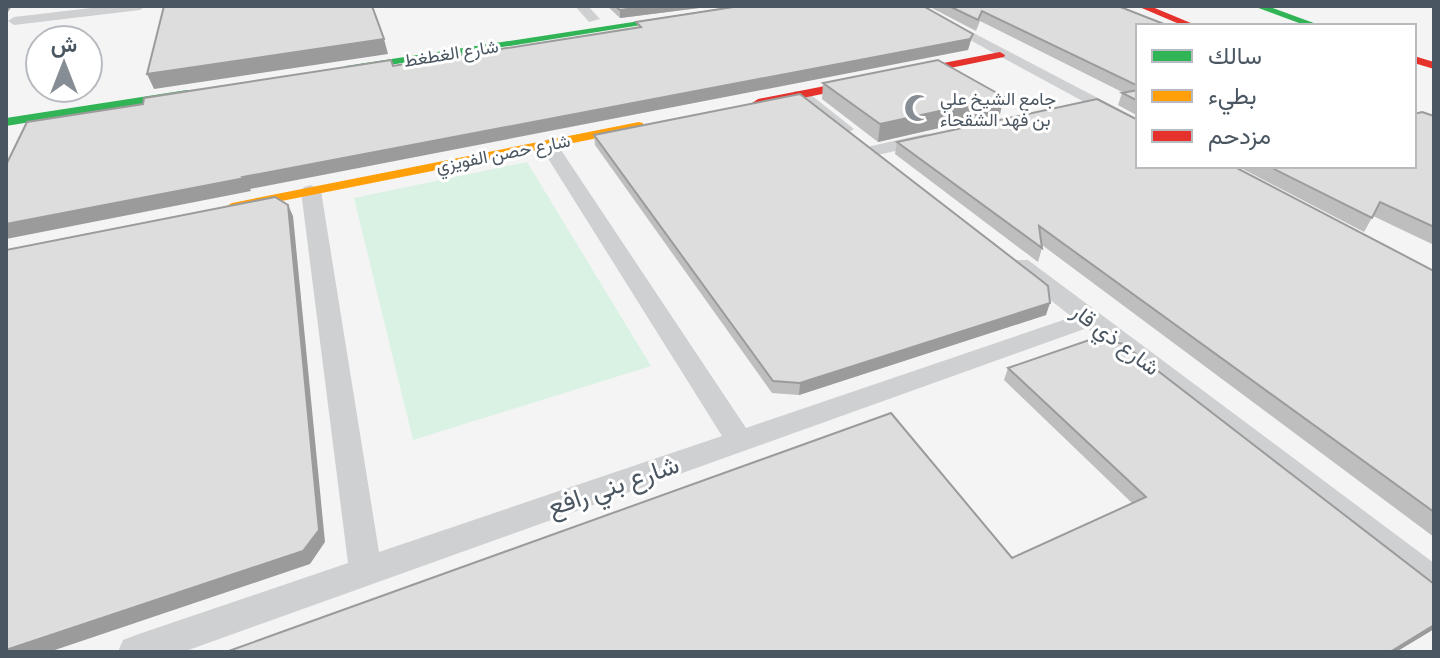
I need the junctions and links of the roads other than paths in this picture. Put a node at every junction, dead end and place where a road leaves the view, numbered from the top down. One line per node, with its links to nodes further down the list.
1 (23, 6): 11 (street)
2 (140, 6): 11 (street)
3 (683, 6): 8 (street, شارع الغطغط)
4 (755, 6): 8 (street, شارع الغطغط)
5 (913, 6): 12 (street)
6 (1142, 6): 9 (street)
7 (1258, 6): 10 (street)
8 (587, 13)
9 (1188, 24)
10 (1311, 24)
11 (10, 27)
12 (1000, 55): 15 (street); 16 (street)
13 (192, 80): 19 (street)
14 (212, 90): 19 (street)
15 (800, 94): 17 (street); 24 (street)
16 (1092, 102): 18 (street); 21 (street)
17 (741, 106)
18 (1064, 108)
19 (7, 120)
20 (652, 123): 23 (street, شارع حصن الفويزي)
21 (1136, 125)
22 (947, 134): 24 (street)
23 (548, 144): 26 (street, شارع حصن الفويزي); 30 (street)
24 (873, 151): 25 (street)
25 (897, 169)
26 (311, 191): 27 (street, شارع حصن الفويزي); 31 (street)
27 (219, 209)
28 (1005, 254): 29 (street, شارع ذي قار)
29 (1090, 319): 30 (street, شارع بني رافع); 32 (street, شارع ذي قار)
30 (740, 441): 31 (street, شارع بني رافع)
31 (366, 572): 33 (street, شارع بني رافع)
32 (1434, 582)
33 (136, 652)

